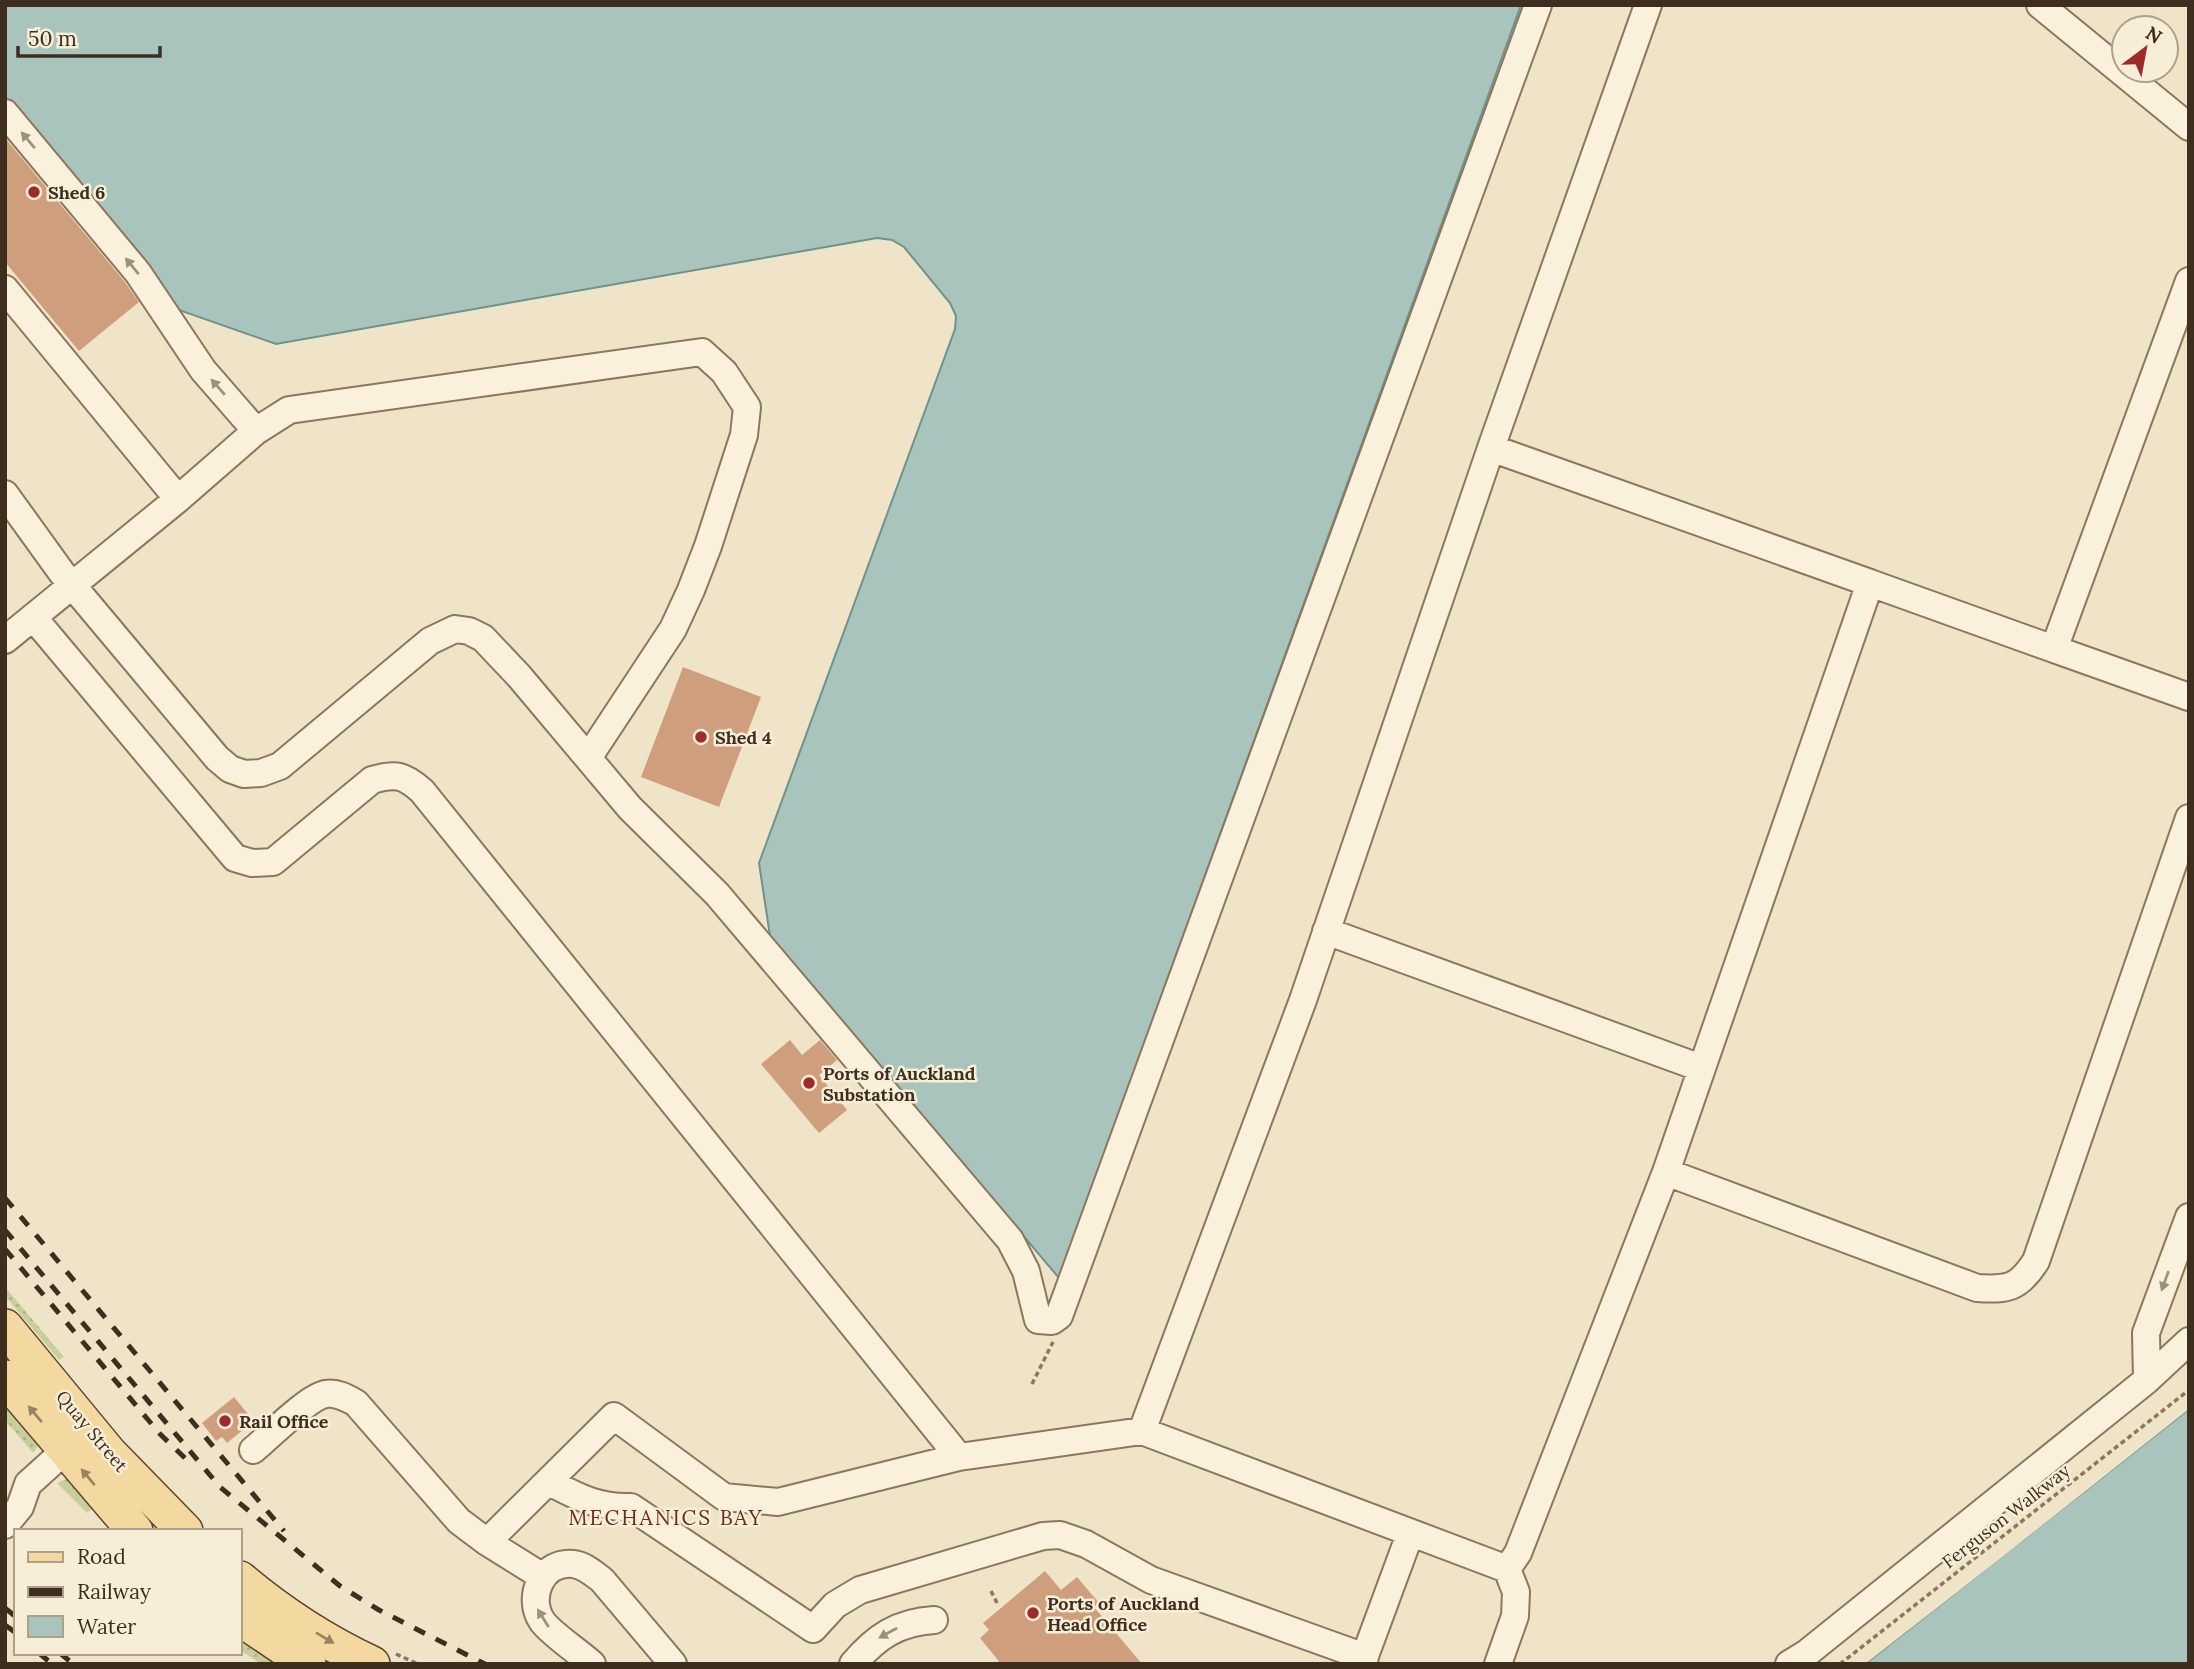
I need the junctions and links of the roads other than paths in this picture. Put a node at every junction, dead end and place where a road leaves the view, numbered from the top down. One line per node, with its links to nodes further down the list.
1 (1538, 5): 18 (lane)
2 (1648, 5): 9 (lane)
3 (2040, 5): 5 (lane)
4 (5, 113): 8 (lane, one-way to 4)
5 (2189, 127)
6 (2189, 281): 16 (lane)
7 (5, 289): 11 (lane)
8 (256, 431): 11 (lane); 18 (lane)
9 (1491, 448): 12 (lane); 20 (lane)
10 (5, 494): 13 (lane)
11 (178, 499): 13 (lane)
12 (1870, 583): 16 (lane); 21 (lane)
13 (72, 585): 14 (lane); 18 (lane)
14 (33, 617): 15 (lane); 32 (lane)
15 (5, 640)
16 (2054, 649): 17 (lane)
17 (2189, 697)
18 (588, 758)
19 (2189, 818): 22 (lane)
20 (1326, 931): 21 (lane); 29 (lane)
21 (1701, 1068): 22 (lane)
22 (1665, 1172): 39 (lane)
23 (2189, 1217): 28 (lane, one-way to 28)
24 (5, 1327): 30 (main road, Quay Street)
25 (2189, 1341): 28 (lane)
26 (2189, 1355): 28 (lane)
27 (5, 1378): 30 (main road, Quay Street, one-way to 27)
28 (2147, 1380): 51 (lane)
29 (1142, 1431): 32 (lane); 37 (lane)
30 (77, 1440): 34 (lane); 35 (main road, Quay Street, one-way to 30); 36 (main road, Quay Street)
31 (253, 1450): 38 (lane)
32 (958, 1457): 33 (lane)
33 (549, 1482): 38 (lane); 44 (lane)
34 (5, 1525)
35 (134, 1529)
36 (183, 1529)
37 (1410, 1534): 39 (lane); 44 (lane)
38 (487, 1542): 40 (lane)
39 (1507, 1569): 50 (lane)
40 (543, 1577): 47 (lane, one-way to 40); 48 (lane)
41 (242, 1581): 46 (main road, one-way to 46)
42 (242, 1619): 45 (main road)
43 (934, 1620): 49 (lane, one-way to 49)
44 (1364, 1660)
45 (307, 1664)
46 (372, 1664)
47 (592, 1664)
48 (673, 1664)
49 (853, 1664)
50 (1498, 1664)
51 (1789, 1664)

